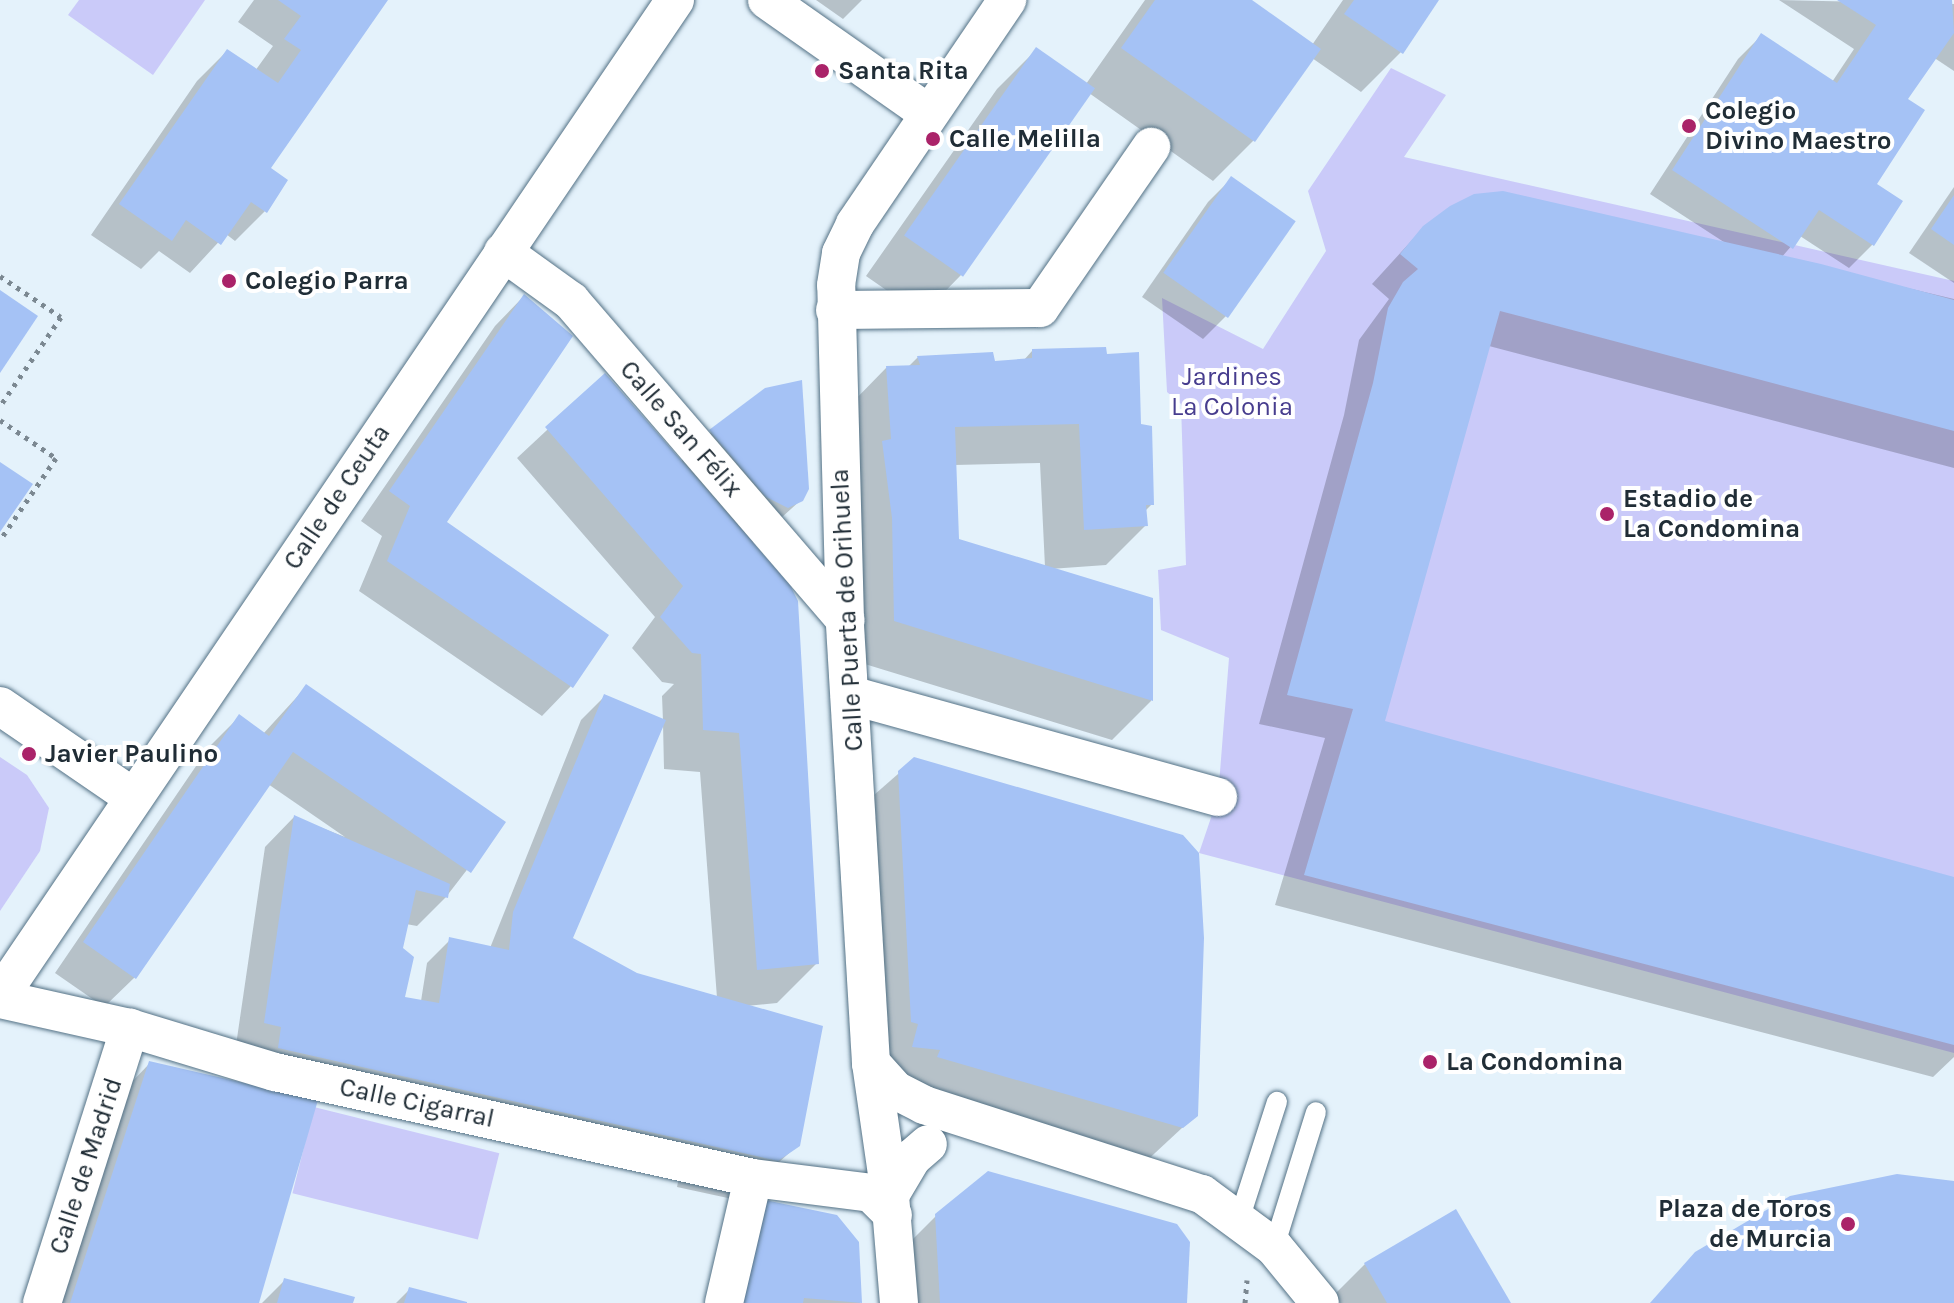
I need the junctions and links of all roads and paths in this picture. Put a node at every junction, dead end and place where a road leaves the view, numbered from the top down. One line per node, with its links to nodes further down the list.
1 (675, 0): 6 (street, Calle de Ceuta)
2 (767, 0): 4 (street)
3 (1007, 0): 4 (street)
4 (929, 114): 8 (street, Calle Puerta de Orihuela)
5 (1151, 147): 8 (street)
6 (503, 252): 12 (street, Calle San Félix); 15 (street, Calle de Ceuta)
7 (0, 276): 9 (path)
8 (835, 310): 12 (street, Calle Puerta de Orihuela)
9 (0, 406)
10 (0, 420): 11 (path)
11 (0, 540)
12 (845, 620): 13 (street, Calle Puerta de Orihuela)
13 (850, 695): 16 (street); 19 (street, Calle Puerta de Orihuela)
14 (0, 706): 15 (street)
15 (133, 797): 17 (street, Calle de Ceuta)
16 (1218, 797)
17 (0, 997): 18 (street, Calle Cigarral)
18 (130, 1028): 26 (street, Calle Cigarral); 31 (street, Calle de Madrid)
19 (871, 1063): 21 (street); 23 (street, Calle Puerta de Orihuela)
20 (1277, 1102): 29 (lane)
21 (924, 1105): 23 (street); 24 (street)
22 (1316, 1112): 30 (lane)
23 (880, 1132): 25 (street); 27 (street); 28 (street, Calle Puerta de Orihuela)
24 (1010, 1136): 25 (street); 29 (street)
25 (928, 1144): 28 (street)
26 (753, 1178): 27 (street, Calle Cigarral); 32 (street)
27 (839, 1189): 28 (street, Calle Cigarral)
28 (891, 1205): 33 (street, Calle Puerta de Orihuela)
29 (1240, 1217): 30 (street)
30 (1274, 1247): 34 (street)
31 (42, 1303)
32 (724, 1303)
33 (899, 1303)
34 (1320, 1303)

